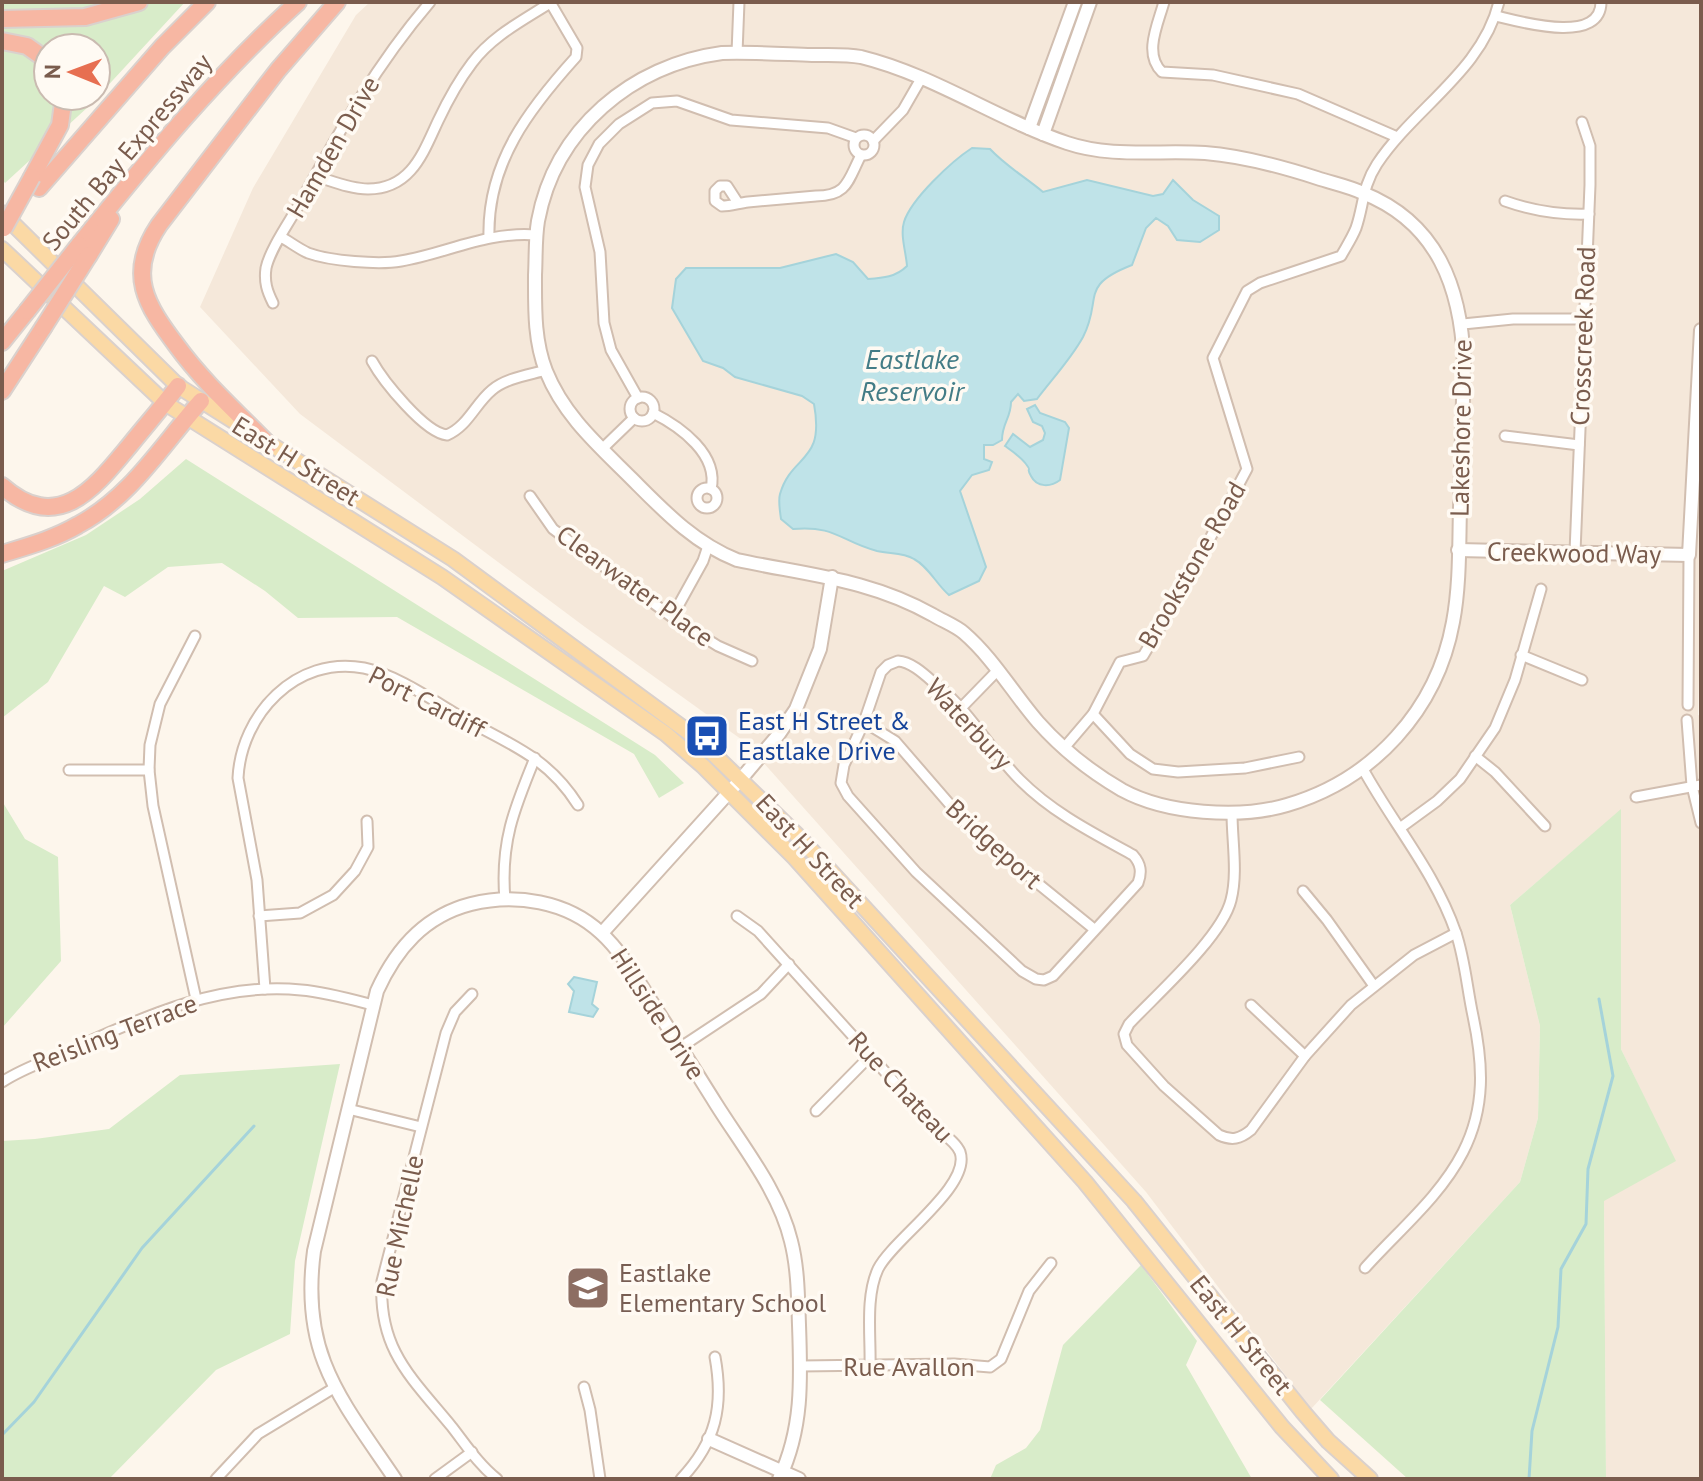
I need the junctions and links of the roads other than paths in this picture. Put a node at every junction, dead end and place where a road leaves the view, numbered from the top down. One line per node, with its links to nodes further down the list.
1 (139, 2): 14 (highway)
2 (207, 2): 28 (highway, South Bay Expressway)
3 (298, 2): 38 (highway, South Bay Expressway)
4 (337, 2): 56 (highway)
5 (430, 2): 27 (street, Hamden Drive)
6 (739, 2): 17 (street)
7 (1075, 2): 21 (street)
8 (1090, 2): 22 (street)
9 (1164, 2): 23 (street)
10 (1499, 2): 13 (street)
11 (1601, 2): 13 (street)
12 (550, 3): 27 (street); 36 (street)
13 (1496, 16): 23 (street)
14 (2, 19)
15 (2, 41): 16 (highway)
16 (32, 50)
17 (737, 53): 18 (street, Lakeshore Drive); 34 (street, Lakeshore Drive)
18 (922, 77): 21 (street, Lakeshore Drive); 25 (street)
19 (62, 112): 28 (highway)
20 (1582, 122): 32 (street, Crosscreek Road)
21 (1029, 128): 22 (street, Lakeshore Drive)
22 (1043, 134): 29 (street, Lakeshore Drive)
23 (1397, 137): 29 (street)
24 (856, 138): 25 (street); 26 (street); 48 (street)
25 (873, 141): 26 (street)
26 (861, 155): 31 (street)
27 (315, 176): 35 (street, Hamden Drive)
28 (35, 182): 33 (highway, South Bay Expressway, bridge)
29 (1363, 192): 41 (street, Lakeshore Drive); 77 (street, Brookstone Road)
30 (1505, 201): 32 (street)
31 (738, 203)
32 (1589, 214): 40 (street, Crosscreek Road)
33 (3, 224): 46 (main road, East H Street)
34 (536, 235): 36 (street); 45 (street, Lakeshore Drive)
35 (281, 237): 36 (street); 39 (street, Hamden Drive)
36 (489, 237)
37 (2, 249): 50 (main road, East H Street)
38 (84, 250): 43 (highway, South Bay Expressway, bridge); 47 (highway, bridge)
39 (273, 303)
40 (1583, 319): 41 (street); 57 (street, Crosscreek Road)
41 (1463, 324): 63 (street, Lakeshore Drive)
42 (1701, 330): 55 (street)
43 (2, 342)
44 (372, 361): 45 (street)
45 (546, 370): 58 (street, Lakeshore Drive)
46 (178, 386): 49 (main road, East H Street); 50 (highway)
47 (2, 391)
48 (638, 398): 51 (street); 53 (street)
49 (201, 401): 52 (highway); 56 (main road, East H Street)
50 (165, 403): 52 (main road, East H Street); 59 (highway)
51 (653, 413): 53 (street); 60 (street)
52 (186, 418): 65 (highway); 89 (main road, East H Street)
53 (634, 418): 58 (street)
54 (1505, 436): 57 (street)
55 (1697, 436): 66 (street)
56 (269, 445): 87 (main road, East H Street)
57 (1579, 445): 64 (street, Crosscreek Road)
58 (602, 449): 62 (street, Lakeshore Drive)
59 (2, 486)
60 (711, 489)
61 (530, 496): 69 (street, Clearwater Place)
62 (708, 546): 67 (street, Lakeshore Drive); 69 (street)
63 (1458, 550): 64 (street, Creekwood Way); 84 (street, Lakeshore Drive)
64 (1575, 552): 66 (street, Creekwood Way)
65 (2, 554)
66 (1689, 555): 75 (street)
67 (832, 577): 73 (street, Lakeshore Drive); 87 (street)
68 (1541, 589): 71 (street)
69 (672, 617): 72 (street, Clearwater Place)
70 (195, 636): 86 (street)
71 (1521, 655): 74 (street); 81 (street)
72 (752, 661)
73 (997, 671): 76 (street); 80 (street, Lakeshore Drive)
74 (1582, 680)
75 (1688, 705)
76 (961, 708): 79 (street, Waterbury); 101 (street, Waterbury)
77 (1093, 714): 80 (street, Brookstone Road); 82 (street)
78 (1687, 720): 88 (street)
79 (864, 722): 101 (street, Bridgeport); 101 (street, Waterbury)
80 (1064, 748): 92 (street, Lakeshore Drive)
81 (1475, 756): 95 (street); 96 (street)
82 (1299, 757)
83 (535, 758): 91 (street, Port Cardiff); 98 (street); 99 (street, Port Cardiff)
84 (1363, 769): 92 (street, Lakeshore Drive); 96 (street)
85 (69, 770): 86 (street)
86 (149, 770): 108 (street)
87 (741, 779): 89 (street); 136 (main road, East H Street)
88 (1696, 786): 90 (street); 94 (street)
89 (729, 791): 102 (street); 135 (main road, East H Street)
90 (1636, 797)
91 (578, 805)
92 (1232, 813): 113 (street)
93 (367, 821): 99 (street)
94 (1701, 823)
95 (1545, 826)
96 (1400, 828): 103 (street)
97 (1303, 891): 105 (street)
98 (505, 900): 102 (street, Hillside Drive); 109 (street, Hillside Drive)
99 (259, 916): 106 (street, Port Cardiff)
100 (737, 916): 104 (street, Rue Chateau)
101 (1094, 929)
102 (602, 933): 111 (street, Hillside Drive)
103 (1456, 933): 105 (street); 119 (street)
104 (789, 964): 111 (street); 112 (street, Rue Chateau)
105 (1374, 986): 113 (street)
106 (265, 989): 108 (street, Reisling Terrace); 109 (street, Reisling Terrace)
107 (472, 994): 117 (street, Rue Michelle)
108 (196, 999): 114 (street, Reisling Terrace)
109 (373, 1005): 115 (street, Hillside Drive)
110 (1251, 1005): 113 (street)
111 (681, 1047): 121 (street, Hillside Drive)
112 (871, 1055): 116 (street); 122 (street, Rue Chateau)
113 (1305, 1056)
114 (2, 1082)
115 (348, 1109): 117 (street); 124 (street, Hillside Drive)
116 (816, 1111)
117 (421, 1127): 126 (street, Rue Michelle)
118 (1051, 1263): 122 (street, Rue Avallon)
119 (1365, 1268)
120 (715, 1357): 125 (street)
121 (801, 1366): 122 (street, Rue Avallon); 127 (street, Hillside Drive)
122 (870, 1367)
123 (584, 1387): 132 (street)
124 (334, 1388): 128 (street); 129 (street, Hillside Drive)
125 (709, 1439): 127 (street); 133 (street)
126 (472, 1452): 130 (street); 131 (street, Rue Michelle)
127 (781, 1475): 134 (street)
128 (216, 1479)
129 (395, 1479)
130 (435, 1479)
131 (497, 1479)
132 (600, 1479)
133 (681, 1479)
134 (799, 1479)
135 (1331, 1479)
136 (1370, 1479)

